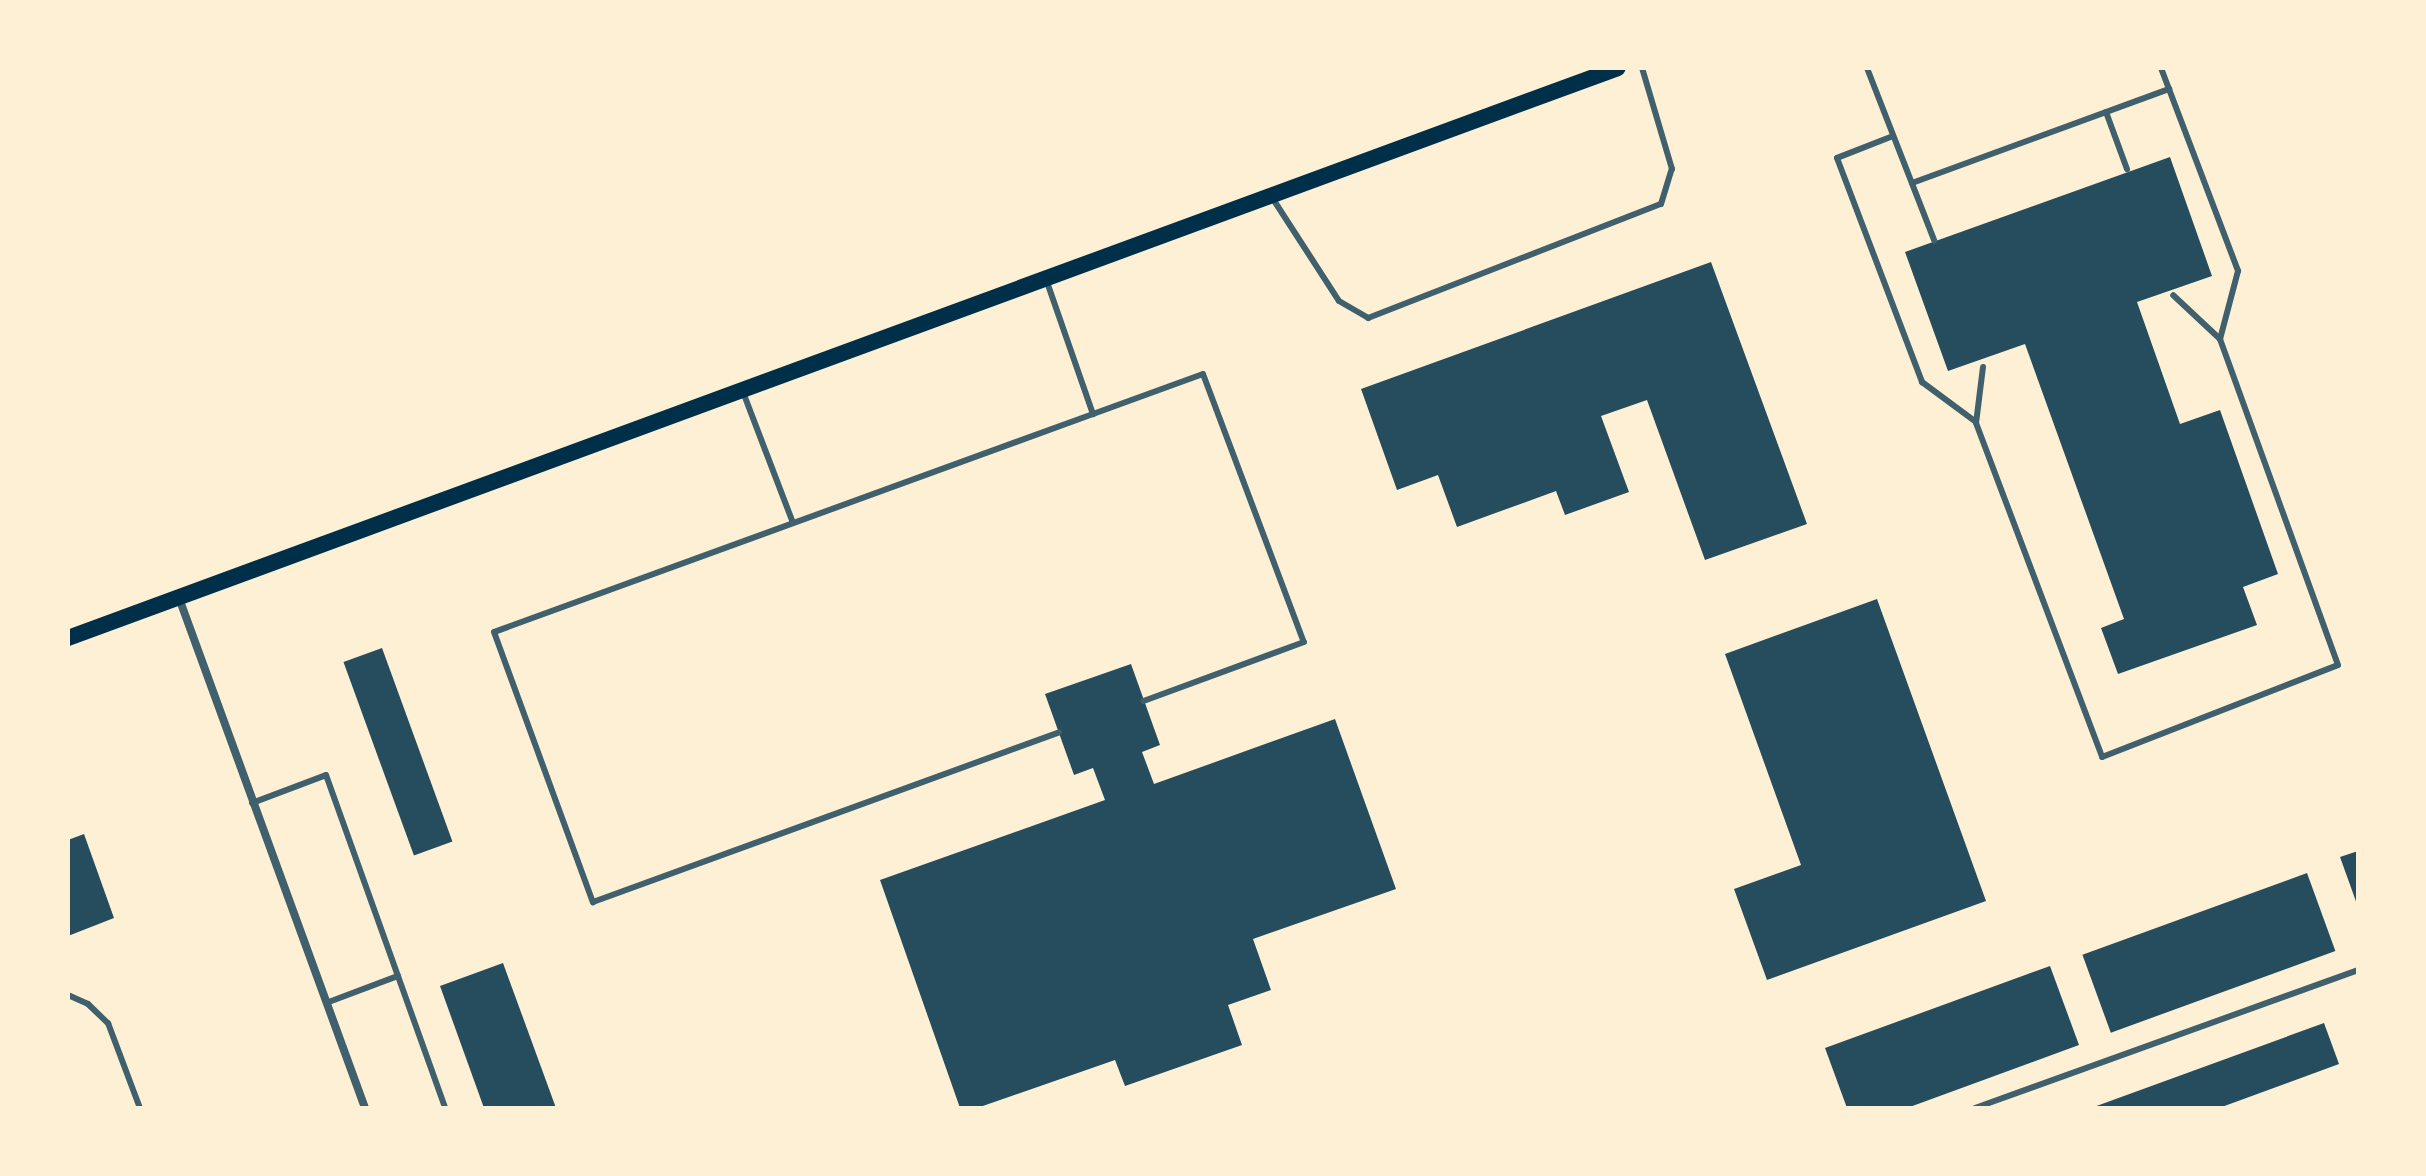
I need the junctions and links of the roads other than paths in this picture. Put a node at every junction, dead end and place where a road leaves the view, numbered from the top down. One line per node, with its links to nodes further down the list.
1 (1618, 68): 10 (main road)
2 (1642, 68): 10 (lane)
3 (1867, 68): 7 (lane)
4 (2161, 68): 5 (lane)
5 (2169, 89): 6 (lane); 14 (lane)
6 (2106, 112): 8 (lane); 9 (lane)
7 (1893, 136): 9 (lane); 18 (lane)
8 (2127, 169)
9 (1912, 183): 11 (lane)
10 (1271, 196): 12 (main road)
11 (1934, 240)
12 (1045, 278): 16 (main road); 17 (lane)
13 (2173, 295): 14 (lane)
14 (2220, 339): 18 (lane)
15 (1983, 367): 18 (lane)
16 (742, 389): 19 (lane); 20 (main road)
17 (1093, 414): 19 (lane); 22 (lane)
18 (1976, 423)
19 (793, 523): 23 (lane)
20 (179, 597): 21 (main road); 24 (street)
21 (68, 638)
22 (1144, 701)
23 (1059, 732)
24 (252, 803): 26 (lane); 28 (street)
25 (2358, 970): 32 (lane)
26 (398, 976): 28 (lane); 31 (lane)
27 (68, 995): 29 (lane)
28 (326, 1003): 30 (street)
29 (140, 1108)
30 (365, 1108)
31 (445, 1108)
32 (1975, 1108)

